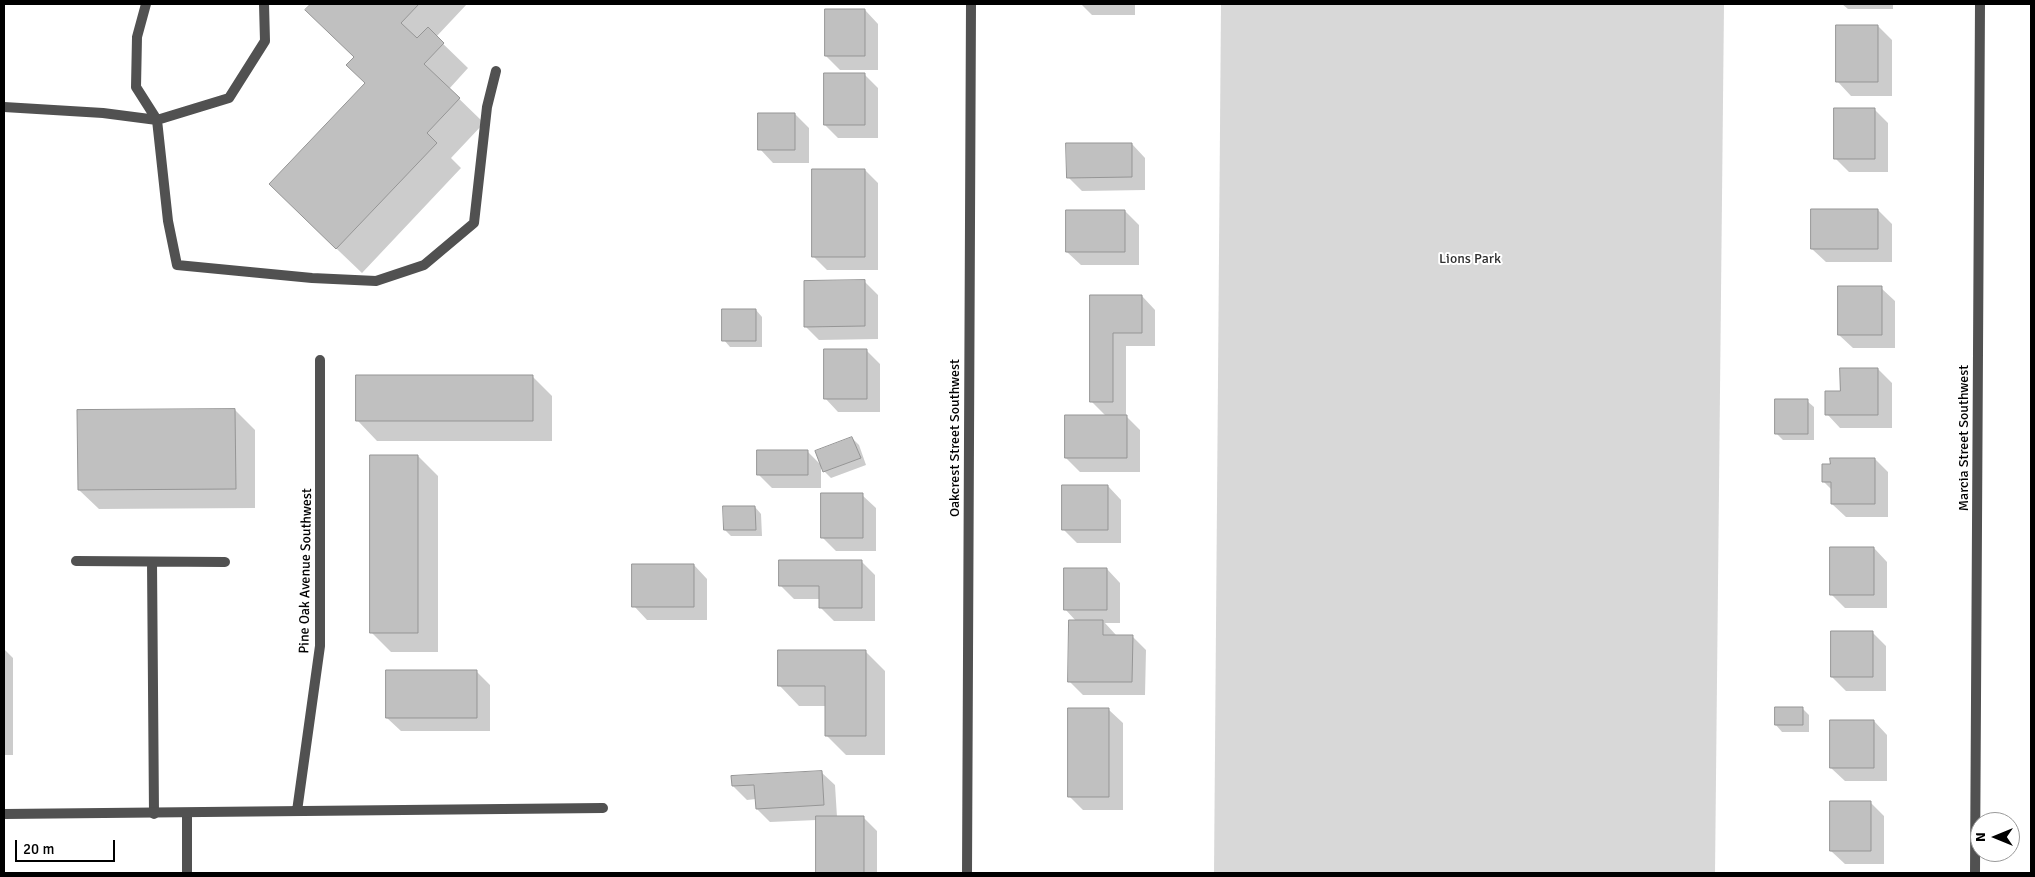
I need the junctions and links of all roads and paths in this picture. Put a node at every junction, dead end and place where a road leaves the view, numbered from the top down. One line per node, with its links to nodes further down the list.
1 (146, 4): 7 (street)
2 (264, 4): 7 (street)
3 (971, 4): 18 (street, Oakcrest Street Southwest)
4 (1980, 4): 19 (street, Marcia Street Southwest)
5 (496, 71): 7 (street)
6 (4, 107): 7 (street)
7 (157, 120)
8 (320, 360): 13 (street, Pine Oak Avenue Southwest)
9 (76, 561): 10 (street)
10 (152, 562): 11 (street); 15 (street)
11 (225, 562)
12 (603, 808): 13 (street)
13 (297, 811): 16 (street)
14 (4, 814): 15 (street)
15 (154, 814): 16 (street)
16 (187, 814): 17 (street)
17 (187, 873)
18 (967, 873)
19 (1975, 873)

